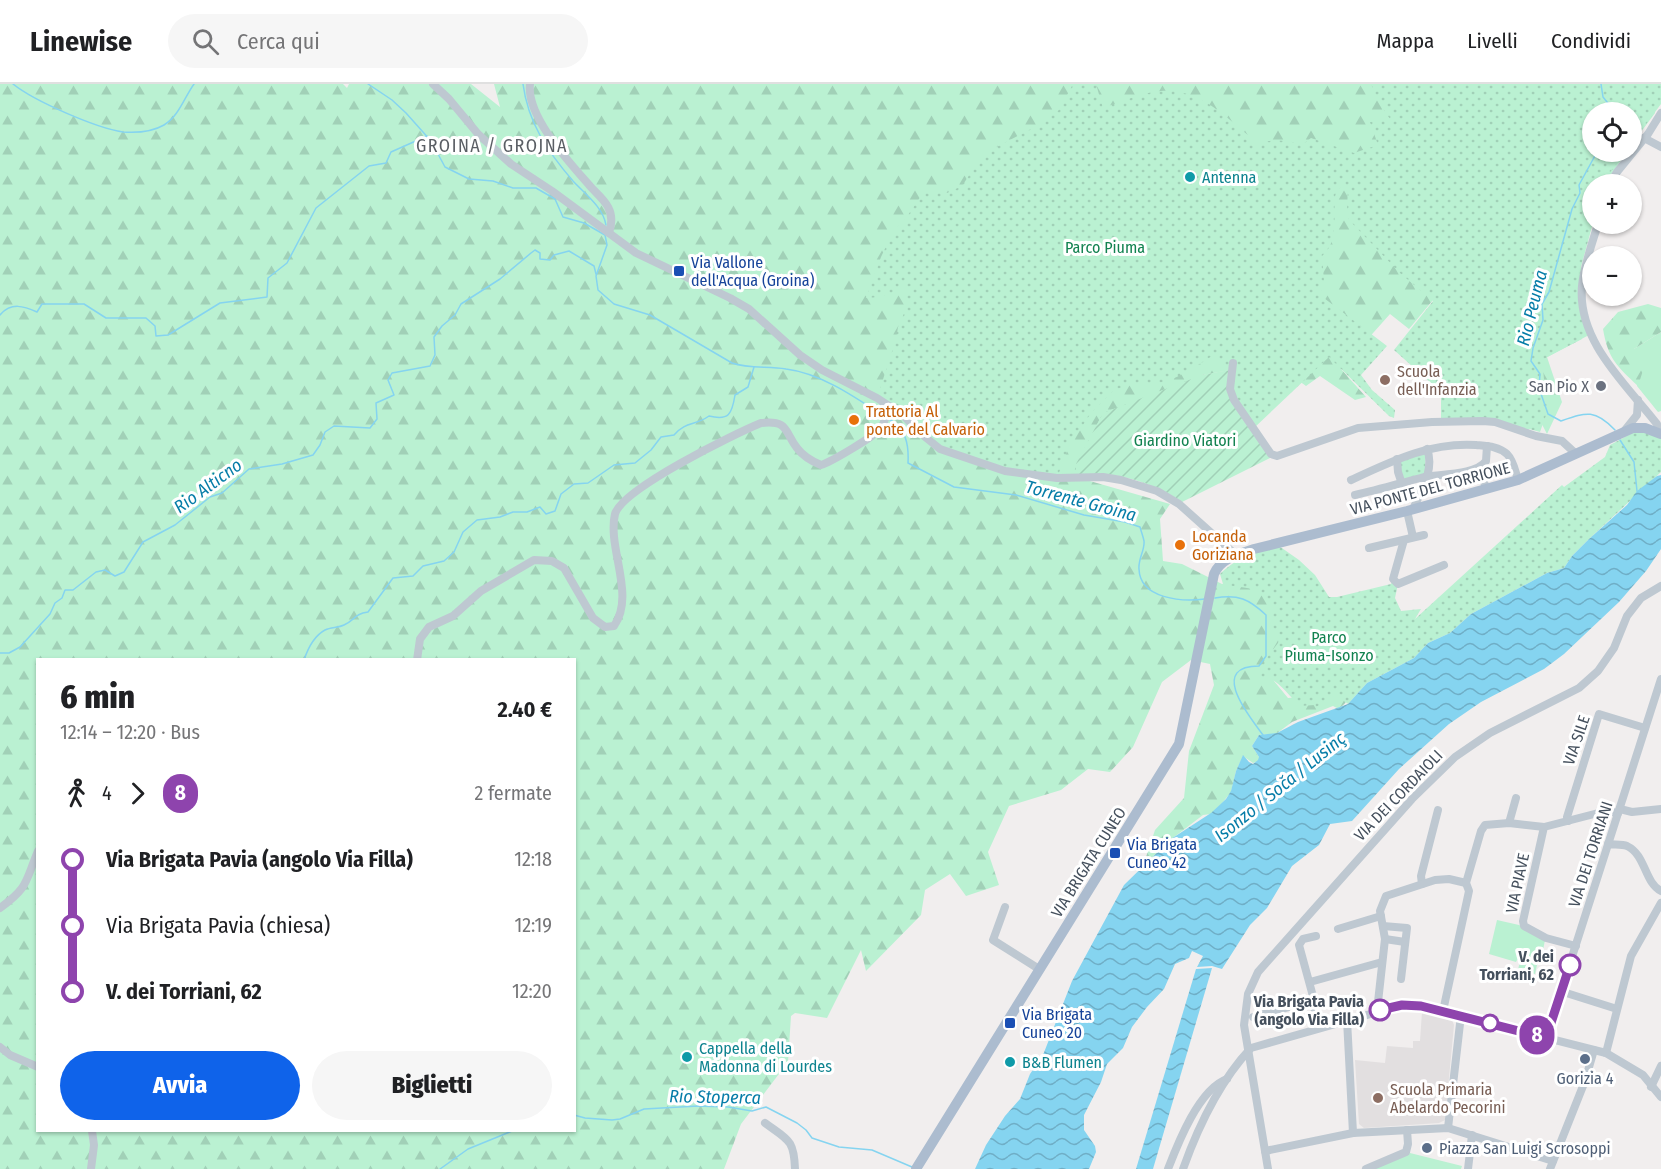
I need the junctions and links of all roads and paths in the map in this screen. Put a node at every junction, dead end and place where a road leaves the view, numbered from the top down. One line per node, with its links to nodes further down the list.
1 (433, 84): 7 (street)
2 (530, 84): 7 (street)
3 (1661, 113): 4 (street)
4 (1644, 138): 5 (street); 6 (street)
5 (1661, 147)
6 (1616, 174)
7 (609, 233): 11 (street)
8 (1595, 234): 10 (street)
9 (1233, 363): 16 (street)
10 (1638, 399): 12 (street); 13 (street)
11 (886, 413): 30 (street); 33 (street)
12 (1623, 431): 13 (main road, VIA PONTE DEL TORRIONE); 16 (main road, VIA PONTE DEL TORRIONE)
13 (1660, 433)
14 (1487, 446): 15 (street); 18 (street); 21 (street)
15 (1427, 449): 17 (street); 19 (street)
16 (1575, 453): 21 (main road, VIA PONTE DEL TORRIONE)
17 (1397, 459): 20 (street); 22 (street)
18 (1480, 467): 19 (street); 23 (street)
19 (1427, 476): 22 (street); 25 (street)
20 (1351, 480)
21 (1518, 480): 23 (main road, VIA PONTE DEL TORRIONE)
22 (1402, 484): 24 (street)
23 (1486, 489): 25 (main road, VIA PONTE DEL TORRIONE)
24 (1355, 495)
25 (1410, 510): 27 (street); 30 (main road, VIA PONTE DEL TORRIONE)
26 (1424, 535): 27 (street)
27 (1413, 537): 28 (street)
28 (1404, 540): 29 (street); 31 (street)
29 (1369, 548)
30 (1236, 555): 59 (main road, VIA BRIGATA CUNEO)
31 (1444, 565)
32 (1661, 586): 74 (street, VIA DEI CORDAIOLI)
33 (417, 658)
34 (1661, 679): 35 (street, VIA DEI TORRIANI)
35 (1645, 728): 39 (street, VIA DEI TORRIANI); 40 (street, VIA SILE)
36 (1516, 798): 41 (street)
37 (1661, 809): 39 (street)
38 (1438, 810): 46 (street)
39 (1619, 811): 40 (street); 43 (street, VIA DEI TORRIANI)
40 (1568, 821): 42 (street)
41 (1509, 823): 42 (street); 45 (street)
42 (1544, 827): 57 (street, VIA PIAVE)
43 (1608, 844): 47 (street); 57 (street, VIA DEI TORRIANI)
44 (36, 856): 50 (street)
45 (1466, 883): 46 (street); 66 (street)
46 (1422, 884): 51 (street)
47 (1661, 891)
48 (1661, 903): 64 (street)
49 (1005, 907): 59 (street)
50 (0, 908)
51 (1381, 916): 52 (street); 53 (street)
52 (1383, 926): 55 (street); 56 (street)
53 (1338, 929)
54 (1316, 936): 61 (street)
55 (1385, 939): 56 (street); 58 (street)
56 (1405, 942): 60 (street)
57 (1576, 946): 62 (street, VIA DEI TORRIANI)
58 (1382, 962): 61 (street); 65 (street)
59 (1039, 969): 89 (main road, VIA BRIGATA CUNEO)
60 (1401, 978)
61 (1310, 982): 63 (street)
62 (1560, 991): 64 (street); 71 (street, VIA DEI TORRIANI)
63 (1314, 1000): 68 (street); 70 (street)
64 (1617, 1009): 75 (street)
65 (1377, 1011): 66 (street); 69 (street)
66 (1443, 1011): 67 (street)
67 (1461, 1015): 71 (street); 82 (street)
68 (1253, 1017)
69 (1347, 1020): 70 (street); 85 (street)
70 (1316, 1028): 74 (street)
71 (1546, 1038): 73 (street)
72 (0, 1047): 76 (street)
73 (1594, 1050): 75 (street); 88 (street)
74 (1248, 1052): 78 (street); 87 (street, VIA DEI CORDAIOLI)
75 (1606, 1053): 79 (street)
76 (36, 1066)
77 (1661, 1066): 79 (street)
78 (1228, 1078): 93 (street); 94 (street)
79 (1651, 1087): 80 (street)
80 (1661, 1098)
81 (765, 1123): 92 (street)
82 (1448, 1128): 83 (street); 86 (street)
83 (1407, 1130): 85 (street); 96 (street)
84 (92, 1132): 91 (street)
85 (1353, 1133): 87 (street)
86 (1472, 1135): 88 (street); 90 (street)
87 (1265, 1151): 95 (street, VIA DEI CORDAIOLI)
88 (1552, 1165)
89 (917, 1167)
90 (1468, 1167)
91 (91, 1169)
92 (795, 1169)
93 (1167, 1169)
94 (1183, 1169)
95 (1268, 1169)
96 (1366, 1169)

